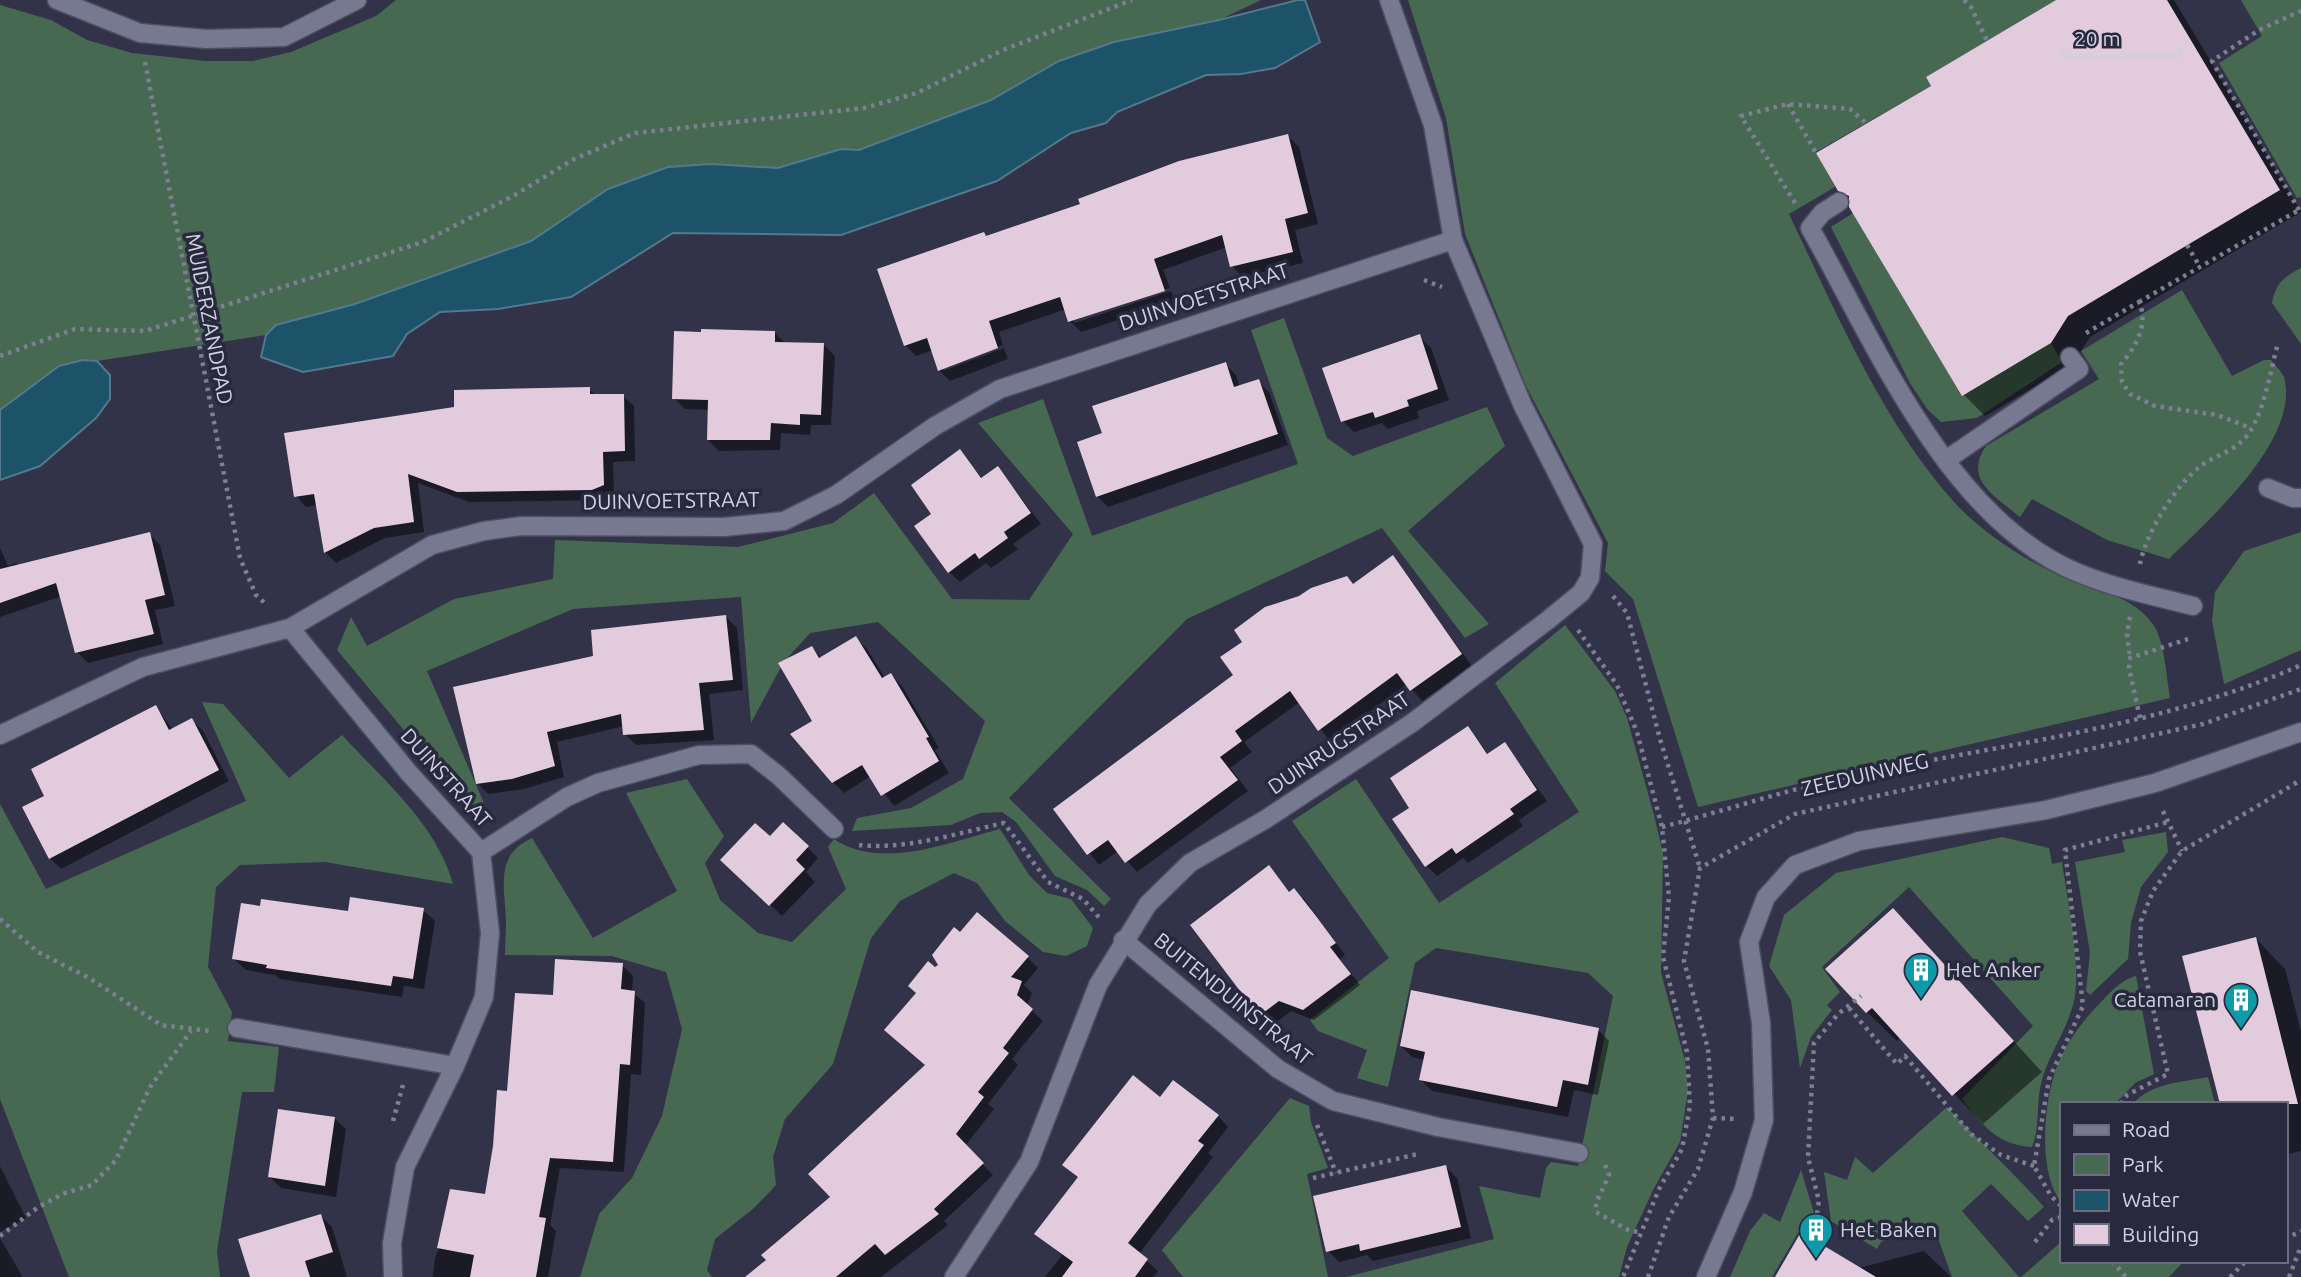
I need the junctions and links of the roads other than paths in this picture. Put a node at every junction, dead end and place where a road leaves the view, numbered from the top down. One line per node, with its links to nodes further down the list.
1 (57, 0): 3 (street)
2 (1389, 0): 5 (street)
3 (352, 2)
4 (1839, 202): 7 (street)
5 (1453, 240): 11 (street, DUINVOETSTRAAT); 16 (street, DUINRUGSTRAAT)
6 (2075, 363): 7 (street)
7 (1946, 460): 10 (street)
8 (2267, 488): 9 (street)
9 (2301, 498)
10 (2193, 606)
11 (290, 628): 13 (street, DUINVOETSTRAAT); 15 (street, DUINSTRAAT)
12 (2301, 732): 22 (street)
13 (0, 735)
14 (834, 828): 15 (street)
15 (481, 852): 18 (street, DUINSTRAAT)
16 (1123, 940): 19 (street, BUITENDUINSTRAAT); 21 (street, DUINRUGSTRAAT)
17 (237, 1028): 18 (street)
18 (455, 1066): 20 (street, DUINSTRAAT)
19 (1579, 1153)
20 (393, 1277)
21 (954, 1277)
22 (1706, 1277)

